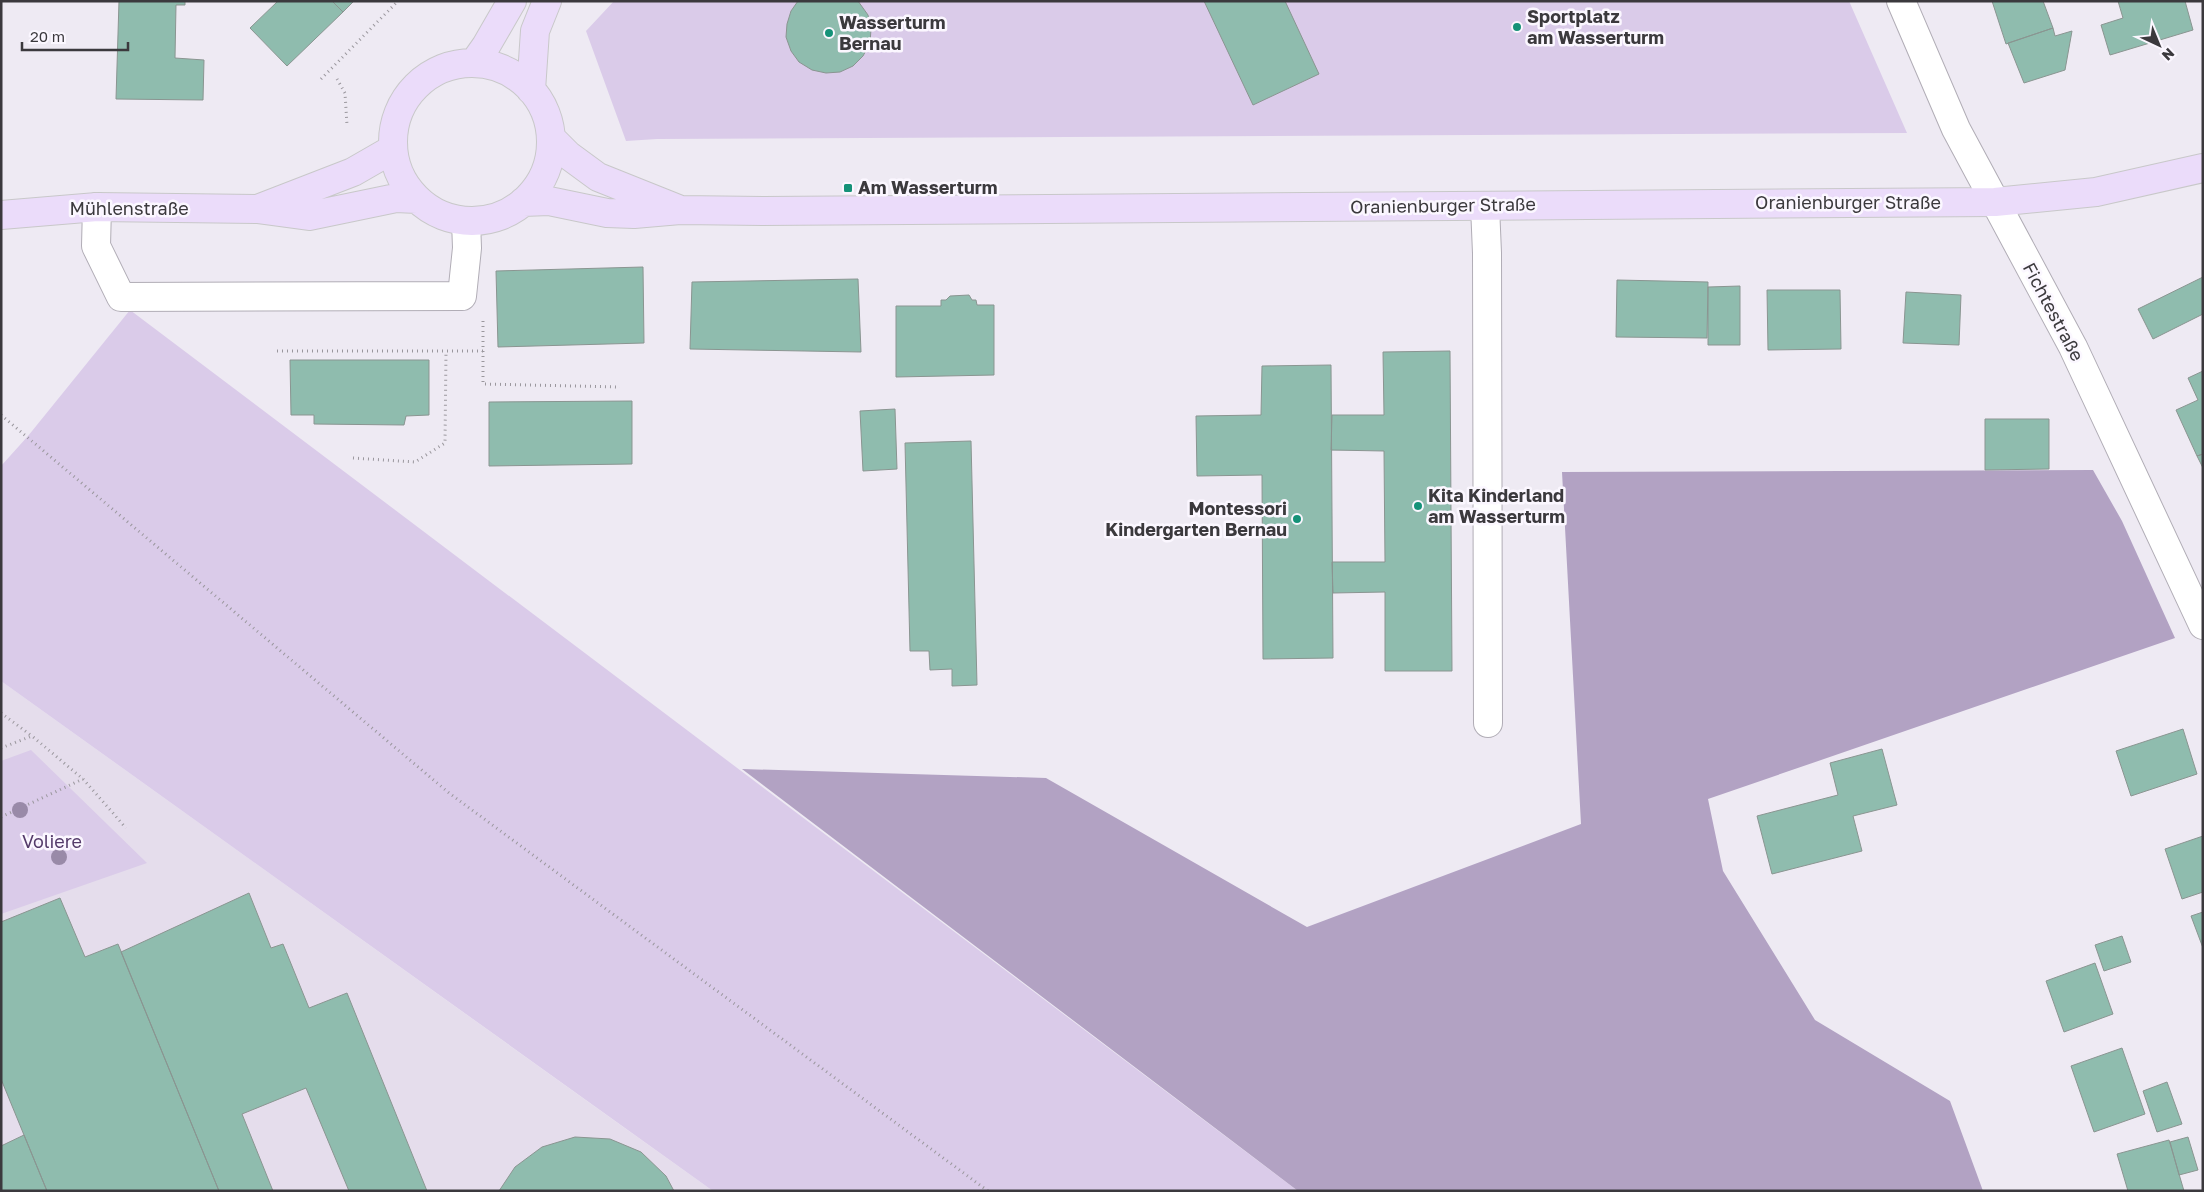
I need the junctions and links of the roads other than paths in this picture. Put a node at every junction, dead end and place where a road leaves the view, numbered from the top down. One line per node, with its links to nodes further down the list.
1 (512, 1): 4 (main road)
2 (547, 1): 5 (main road)
3 (1902, 1): 11 (street, Fichtestraße)
4 (474, 63): 5 (main road); 7 (main road)
5 (531, 90): 6 (main road)
6 (551, 138): 10 (main road); 15 (main road, Oranienburger Straße)
7 (393, 149): 9 (main road); 14 (main road, Mühlenstraße)
8 (2203, 168): 11 (main road, Oranienburger Straße)
9 (417, 199): 14 (main road, Mühlenstraße); 17 (main road)
10 (523, 202): 15 (main road, Oranienburger Straße); 17 (main road)
11 (1995, 202): 12 (main road, Oranienburger Straße); 18 (street, Fichtestraße)
12 (1485, 206): 15 (main road, Oranienburger Straße); 19 (street)
13 (97, 207): 14 (main road, Mühlenstraße); 16 (main road, Mühlenstraße); 17 (street)
14 (257, 209)
15 (680, 210)
16 (1, 215)
17 (466, 221)
18 (2203, 625)
19 (1488, 723)

